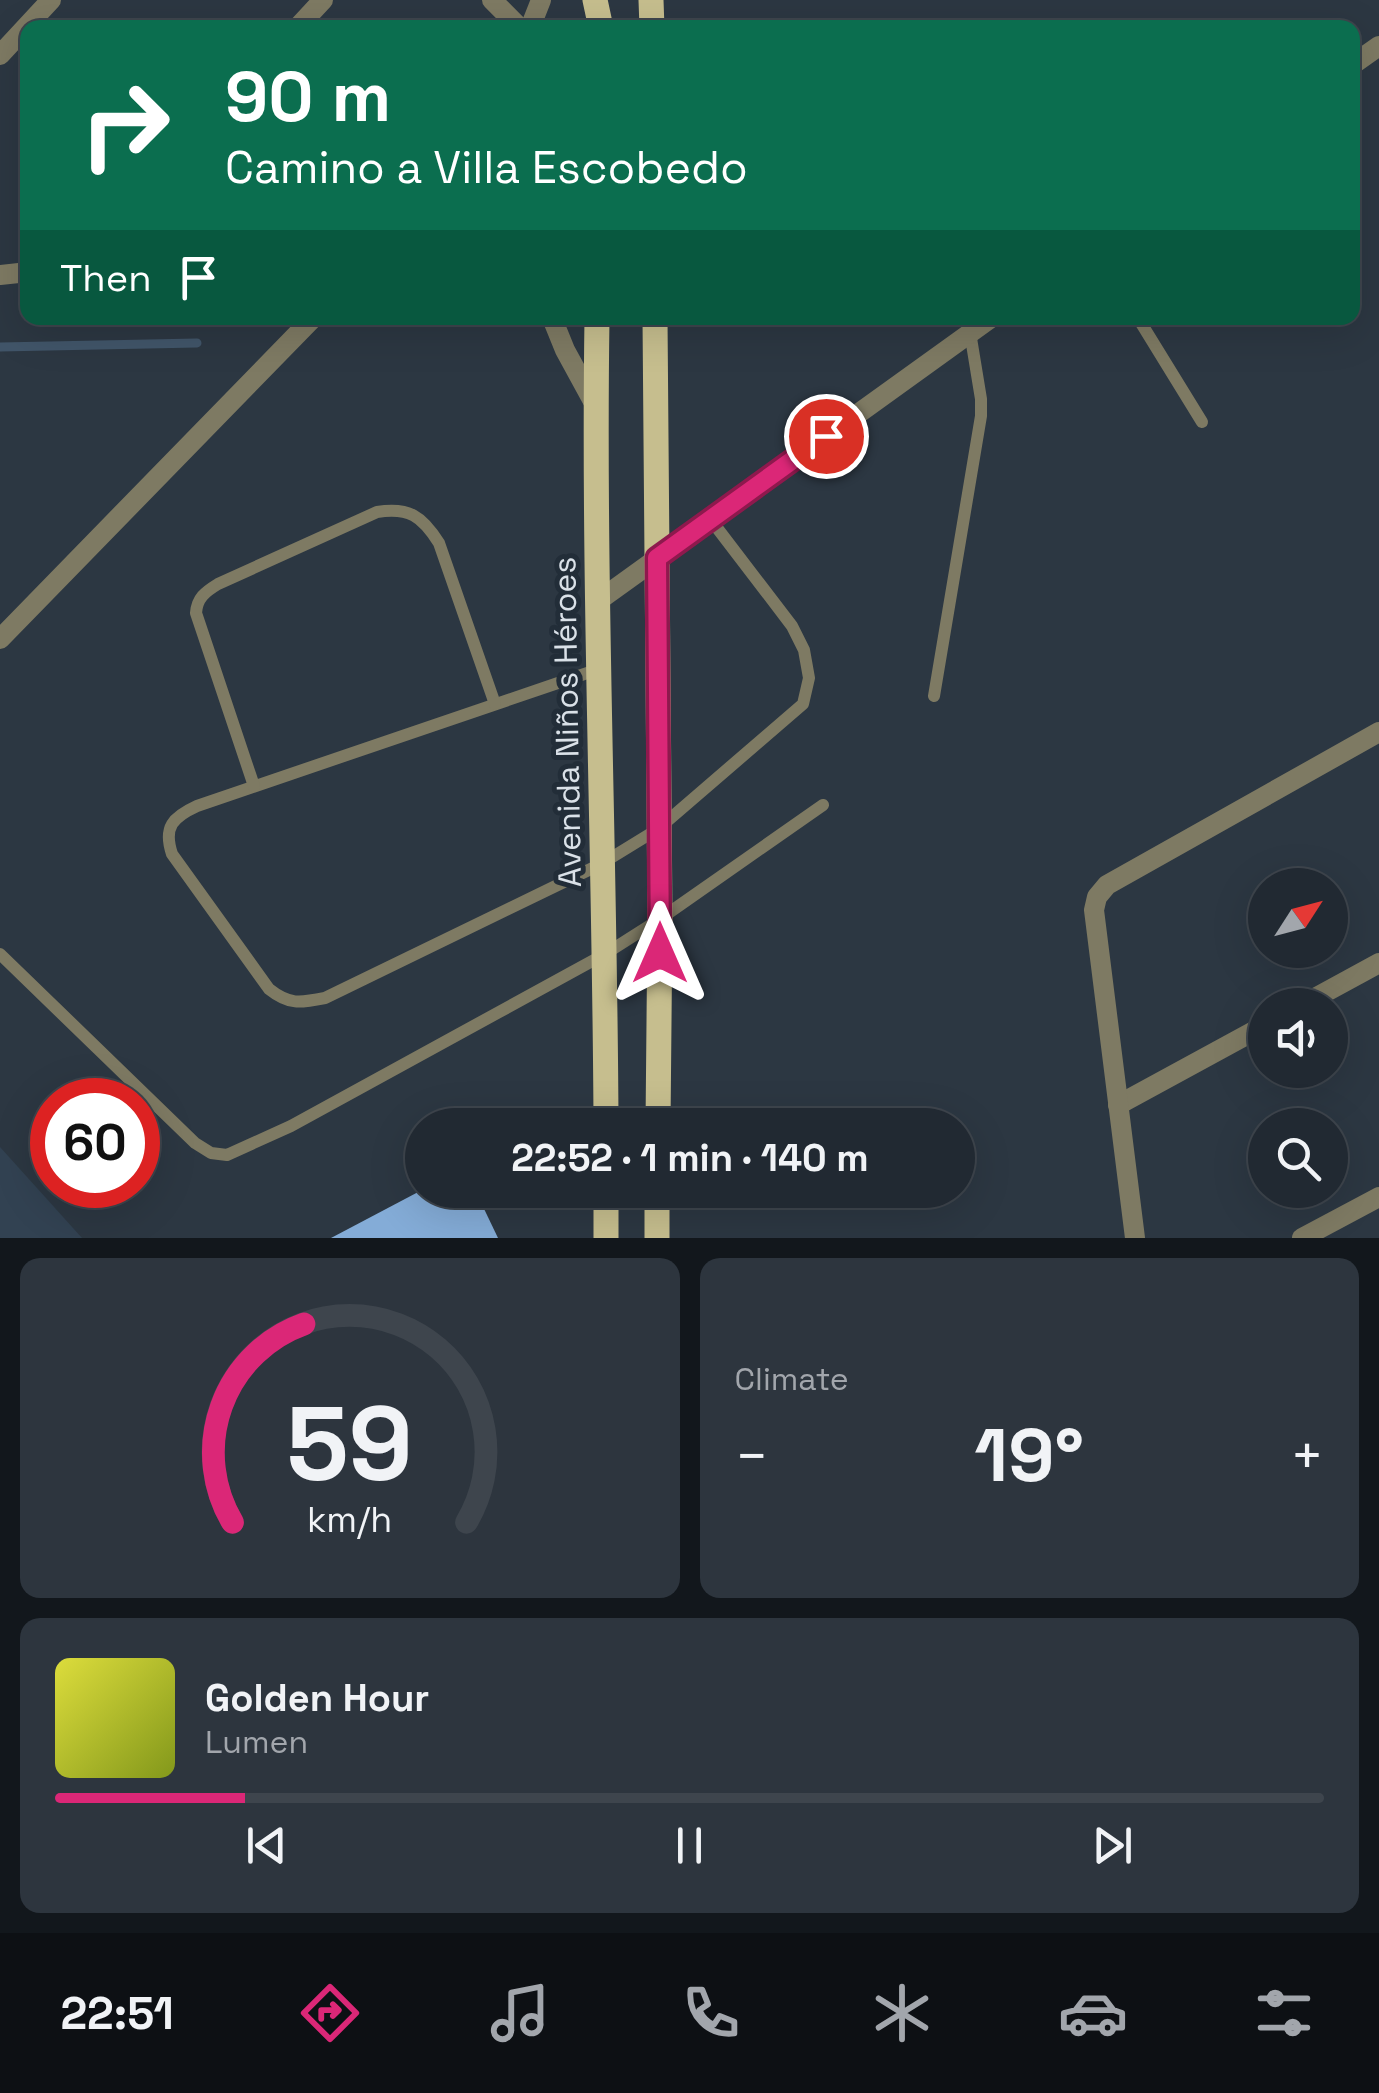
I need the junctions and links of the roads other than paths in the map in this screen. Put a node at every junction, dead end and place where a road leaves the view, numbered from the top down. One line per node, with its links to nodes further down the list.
1 (51, 0): 4 (street)
2 (323, 0): 5 (street)
3 (492, 0): 6 (street)
4 (33, 20)
5 (304, 20)
6 (512, 20)
7 (20, 34): 8 (street)
8 (0, 56)
9 (300, 325): 21 (street)
10 (555, 325): 16 (street)
11 (596, 325): 16 (main road, Avenida Niños Héroes)
12 (655, 325): 19 (main road)
13 (980, 325): 15 (street)
14 (1142, 325): 17 (lane)
15 (970, 332): 18 (street); 23 (lane)
16 (595, 406): 20 (main road, Avenida Niños Héroes)
17 (1202, 422)
18 (711, 520): 19 (street); 28 (lane)
19 (657, 558): 20 (street); 28 (main road)
20 (598, 601): 22 (main road, Avenida Niños Héroes)
21 (0, 639)
22 (598, 669): 24 (lane); 29 (main road, Avenida Niños Héroes)
23 (934, 696)
24 (495, 704): 26 (lane); 26 (lane)
25 (1379, 732): 36 (street)
26 (254, 786): 29 (lane)
27 (823, 805): 30 (lane)
28 (658, 828): 29 (lane); 30 (main road)
29 (601, 864): 32 (main road, Avenida Niños Héroes)
30 (660, 918): 32 (lane); 38 (main road)
31 (0, 954): 32 (lane)
32 (605, 954): 37 (main road, Avenida Niños Héroes)
33 (1379, 963): 34 (street)
34 (1333, 988)
35 (1248, 1034): 36 (street)
36 (1118, 1104): 44 (street)
37 (606, 1108)
38 (658, 1108)
39 (1379, 1197): 45 (street)
40 (606, 1208): 42 (main road)
41 (657, 1208): 43 (main road)
42 (606, 1238)
43 (656, 1238)
44 (1134, 1238)
45 (1302, 1238)

